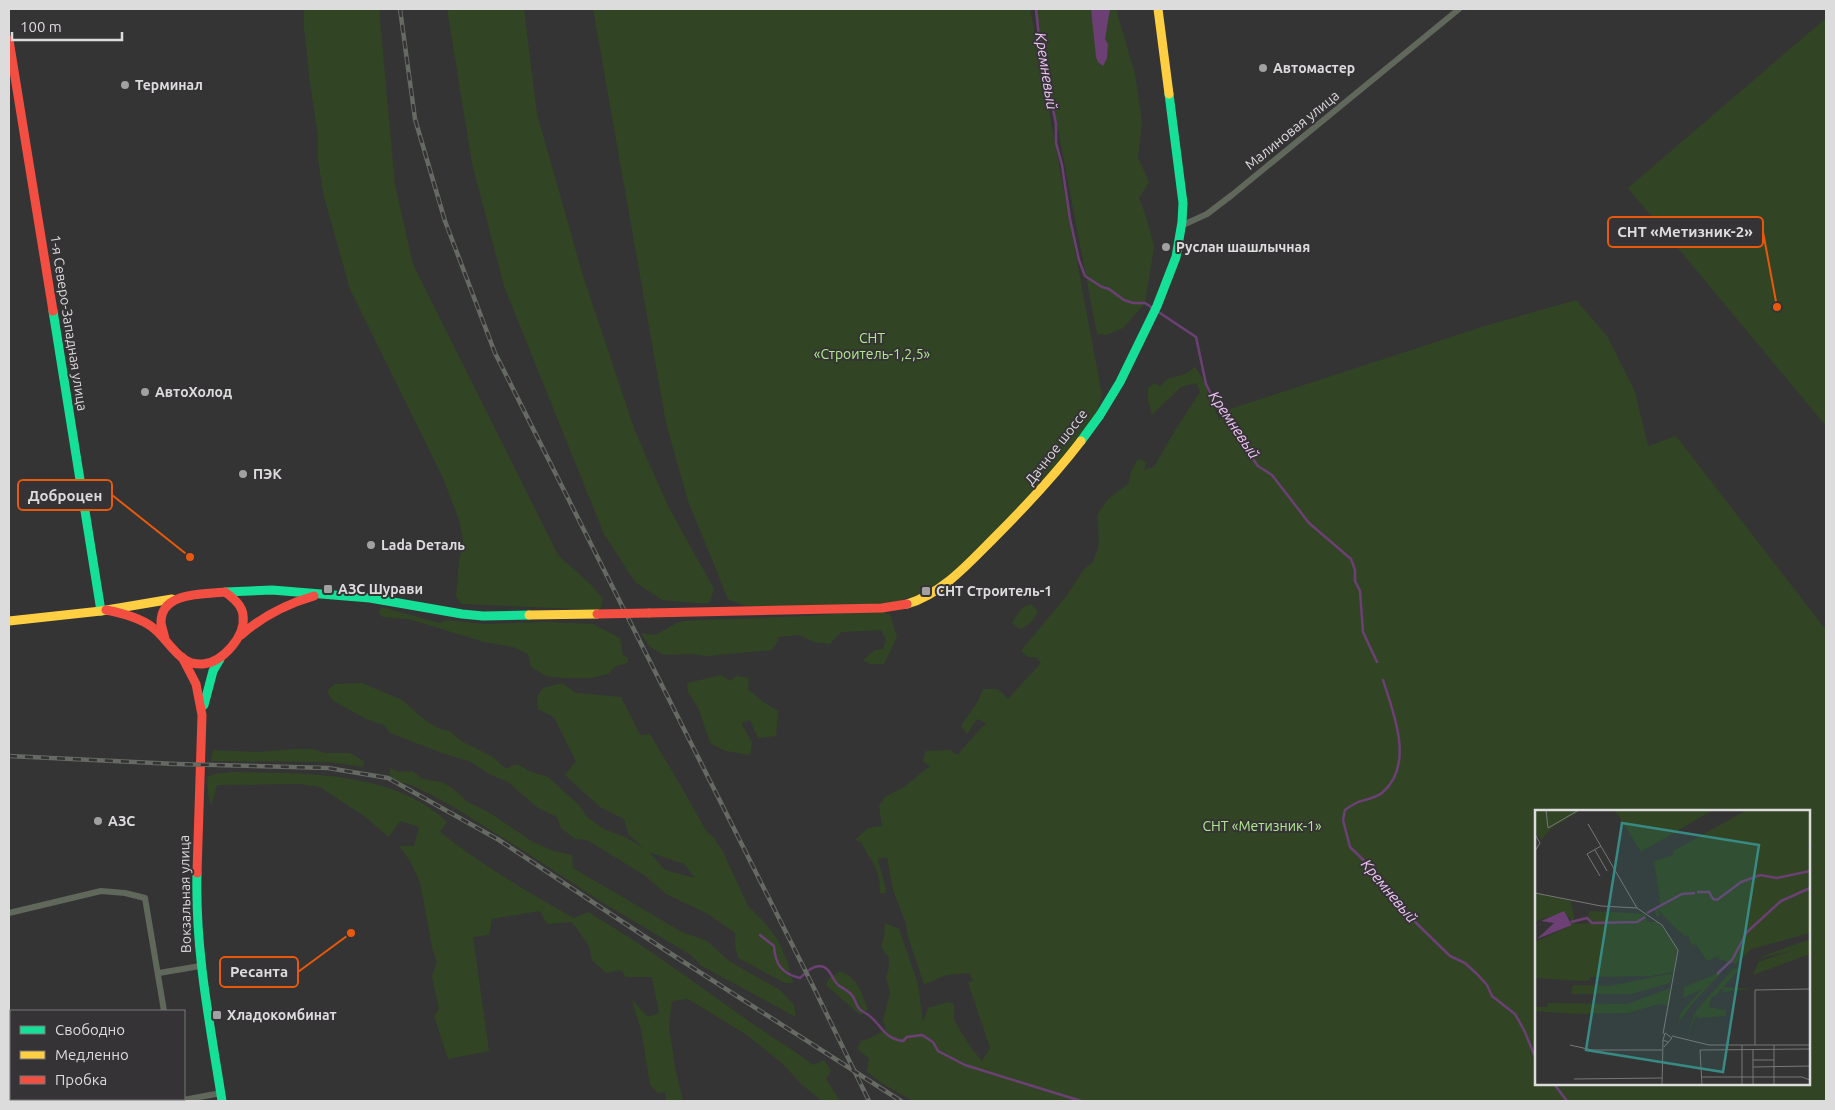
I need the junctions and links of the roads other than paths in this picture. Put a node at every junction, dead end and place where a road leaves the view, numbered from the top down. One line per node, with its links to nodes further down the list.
1 (1158, 9): 4 (main road, Дачное шоссе)
2 (1459, 9): 4 (street, Малиновая улица)
3 (9, 40): 8 (main road, 1-я Северо-Западная улица)
4 (1183, 225): 6 (main road, Дачное шоссе, bridge)
5 (225, 592): 6 (main road, Дачное шоссе); 7 (main road); 10 (main road)
6 (321, 594): 10 (main road)
7 (177, 599): 8 (main road); 11 (main road)
8 (103, 610): 9 (main road); 11 (main road)
9 (9, 621)
10 (241, 635): 13 (main road)
11 (165, 638): 12 (main road)
12 (182, 657): 13 (main road); 14 (main road)
13 (221, 658): 14 (main road)
14 (202, 715): 16 (main road, Вокзальная улица)
15 (9, 913): 17 (street)
16 (200, 966): 17 (street); 19 (main road, Вокзальная улица)
17 (159, 973): 18 (street)
18 (164, 1010)
19 (221, 1097): 20 (street)
20 (185, 1099)

